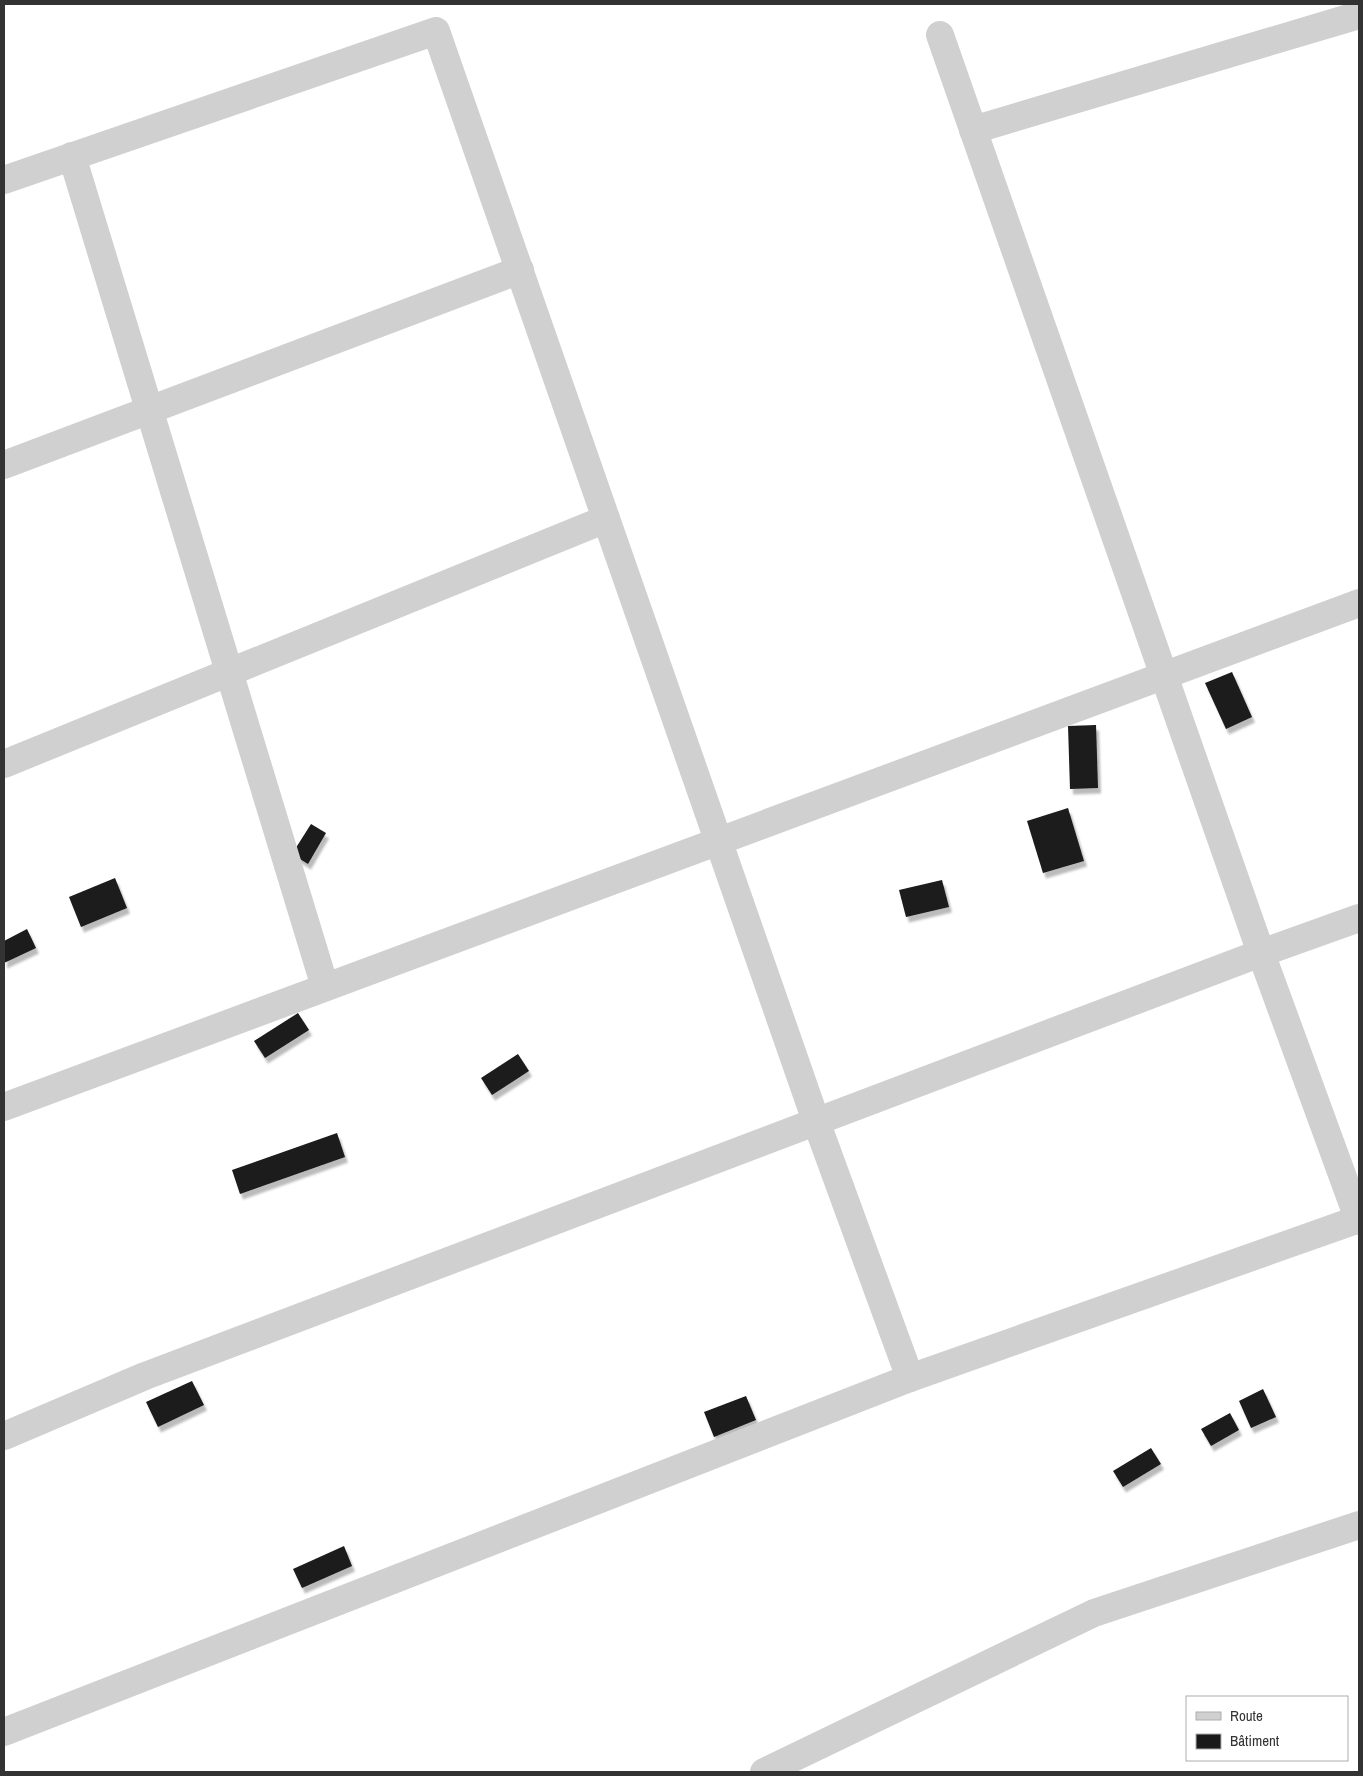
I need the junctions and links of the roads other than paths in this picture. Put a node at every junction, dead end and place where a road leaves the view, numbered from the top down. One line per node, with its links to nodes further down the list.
1 (1359, 15): 3 (street)
2 (940, 35): 3 (street)
3 (973, 130): 12 (street)
4 (72, 156): 5 (street); 6 (street); 7 (street)
5 (4, 180)
6 (520, 270): 7 (street); 9 (street)
7 (150, 410): 8 (street); 11 (street)
8 (4, 465)
9 (606, 519): 11 (street); 14 (street)
10 (1359, 603): 12 (street)
11 (229, 673): 13 (street); 17 (street)
12 (1164, 676): 14 (street); 16 (street)
13 (4, 764)
14 (719, 841): 17 (street); 19 (street)
15 (1359, 918): 16 (street)
16 (1261, 953): 19 (street); 20 (street)
17 (325, 987): 18 (street)
18 (4, 1107)
19 (816, 1121): 21 (street); 22 (street)
20 (1359, 1220): 21 (street)
21 (910, 1378): 24 (street)
22 (4, 1436)
23 (1359, 1525): 25 (street)
24 (4, 1732)
25 (764, 1772)

